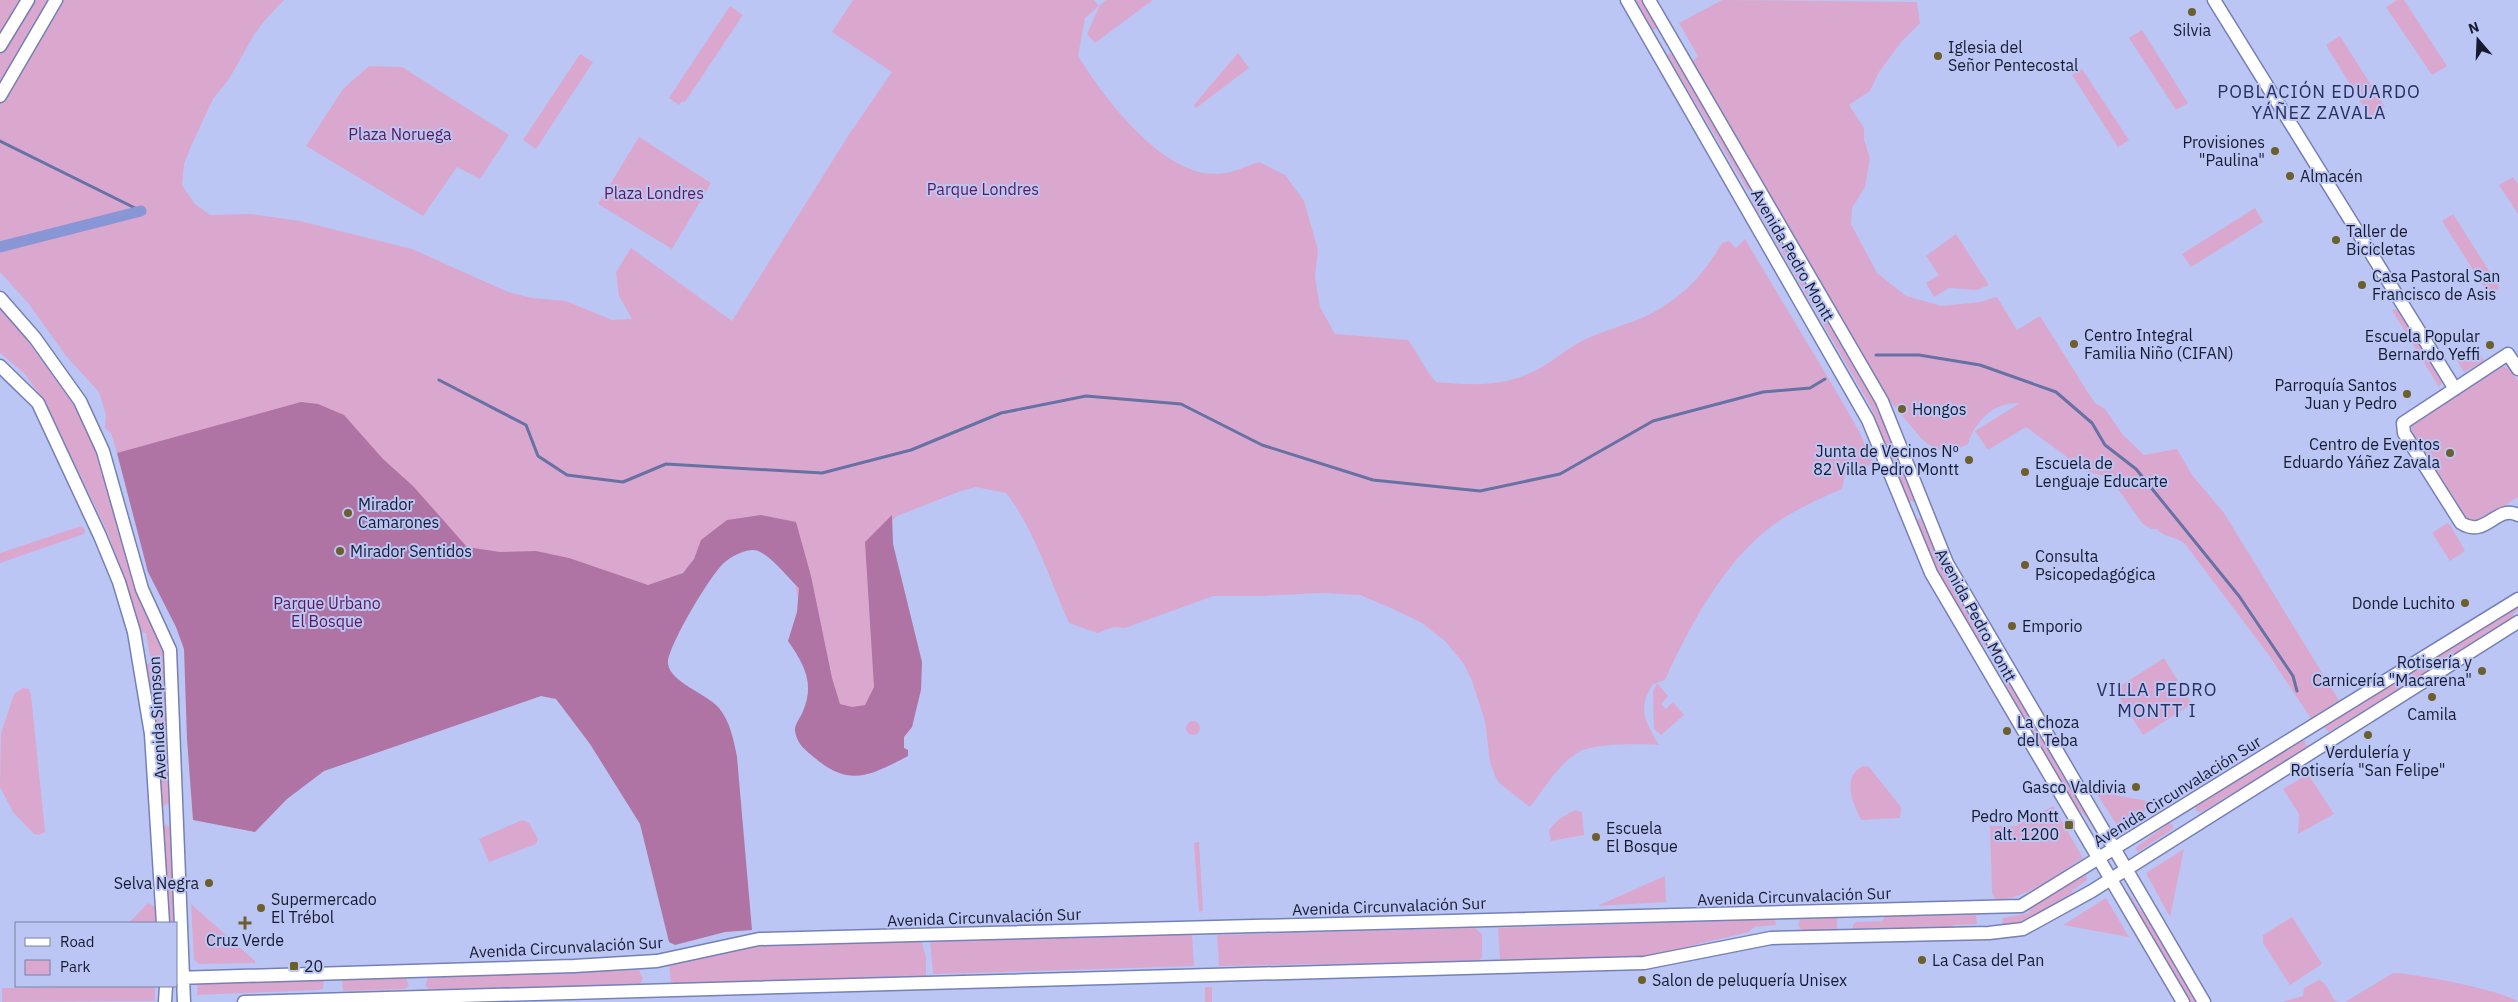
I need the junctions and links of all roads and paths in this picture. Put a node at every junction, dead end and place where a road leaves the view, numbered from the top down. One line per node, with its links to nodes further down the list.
1 (28, 0): 6 (main road)
2 (56, 0): 7 (main road)
3 (1627, 0): 16 (main road, Avenida Pedro Montt)
4 (1649, 0): 15 (main road, Avenida Pedro Montt)
5 (2214, 0): 11 (main road)
6 (0, 46)
7 (0, 96)
8 (0, 298): 20 (main road, Avenida Simpson)
9 (0, 366): 19 (main road, Avenida Simpson)
10 (2518, 369): 11 (main road)
11 (2455, 389): 12 (main road)
12 (2518, 515)
13 (2518, 599): 15 (main road, Avenida Circunvalación Sur)
14 (2518, 622): 17 (main road)
15 (2114, 848): 16 (main road, Avenida Circunvalación Sur); 17 (main road, Avenida Pedro Montt)
16 (2098, 858): 18 (main road, Avenida Pedro Montt); 20 (main road, Avenida Circunvalación Sur)
17 (2126, 869): 18 (main road); 26 (main road, Avenida Pedro Montt)
18 (2110, 879): 24 (main road); 25 (main road, Avenida Pedro Montt)
19 (163, 922)
20 (180, 977): 23 (main road, Avenida Simpson)
21 (166, 987): 22 (main road)
22 (165, 1002)
23 (184, 1002)
24 (244, 1002)
25 (2183, 1002)
26 (2204, 1002)

